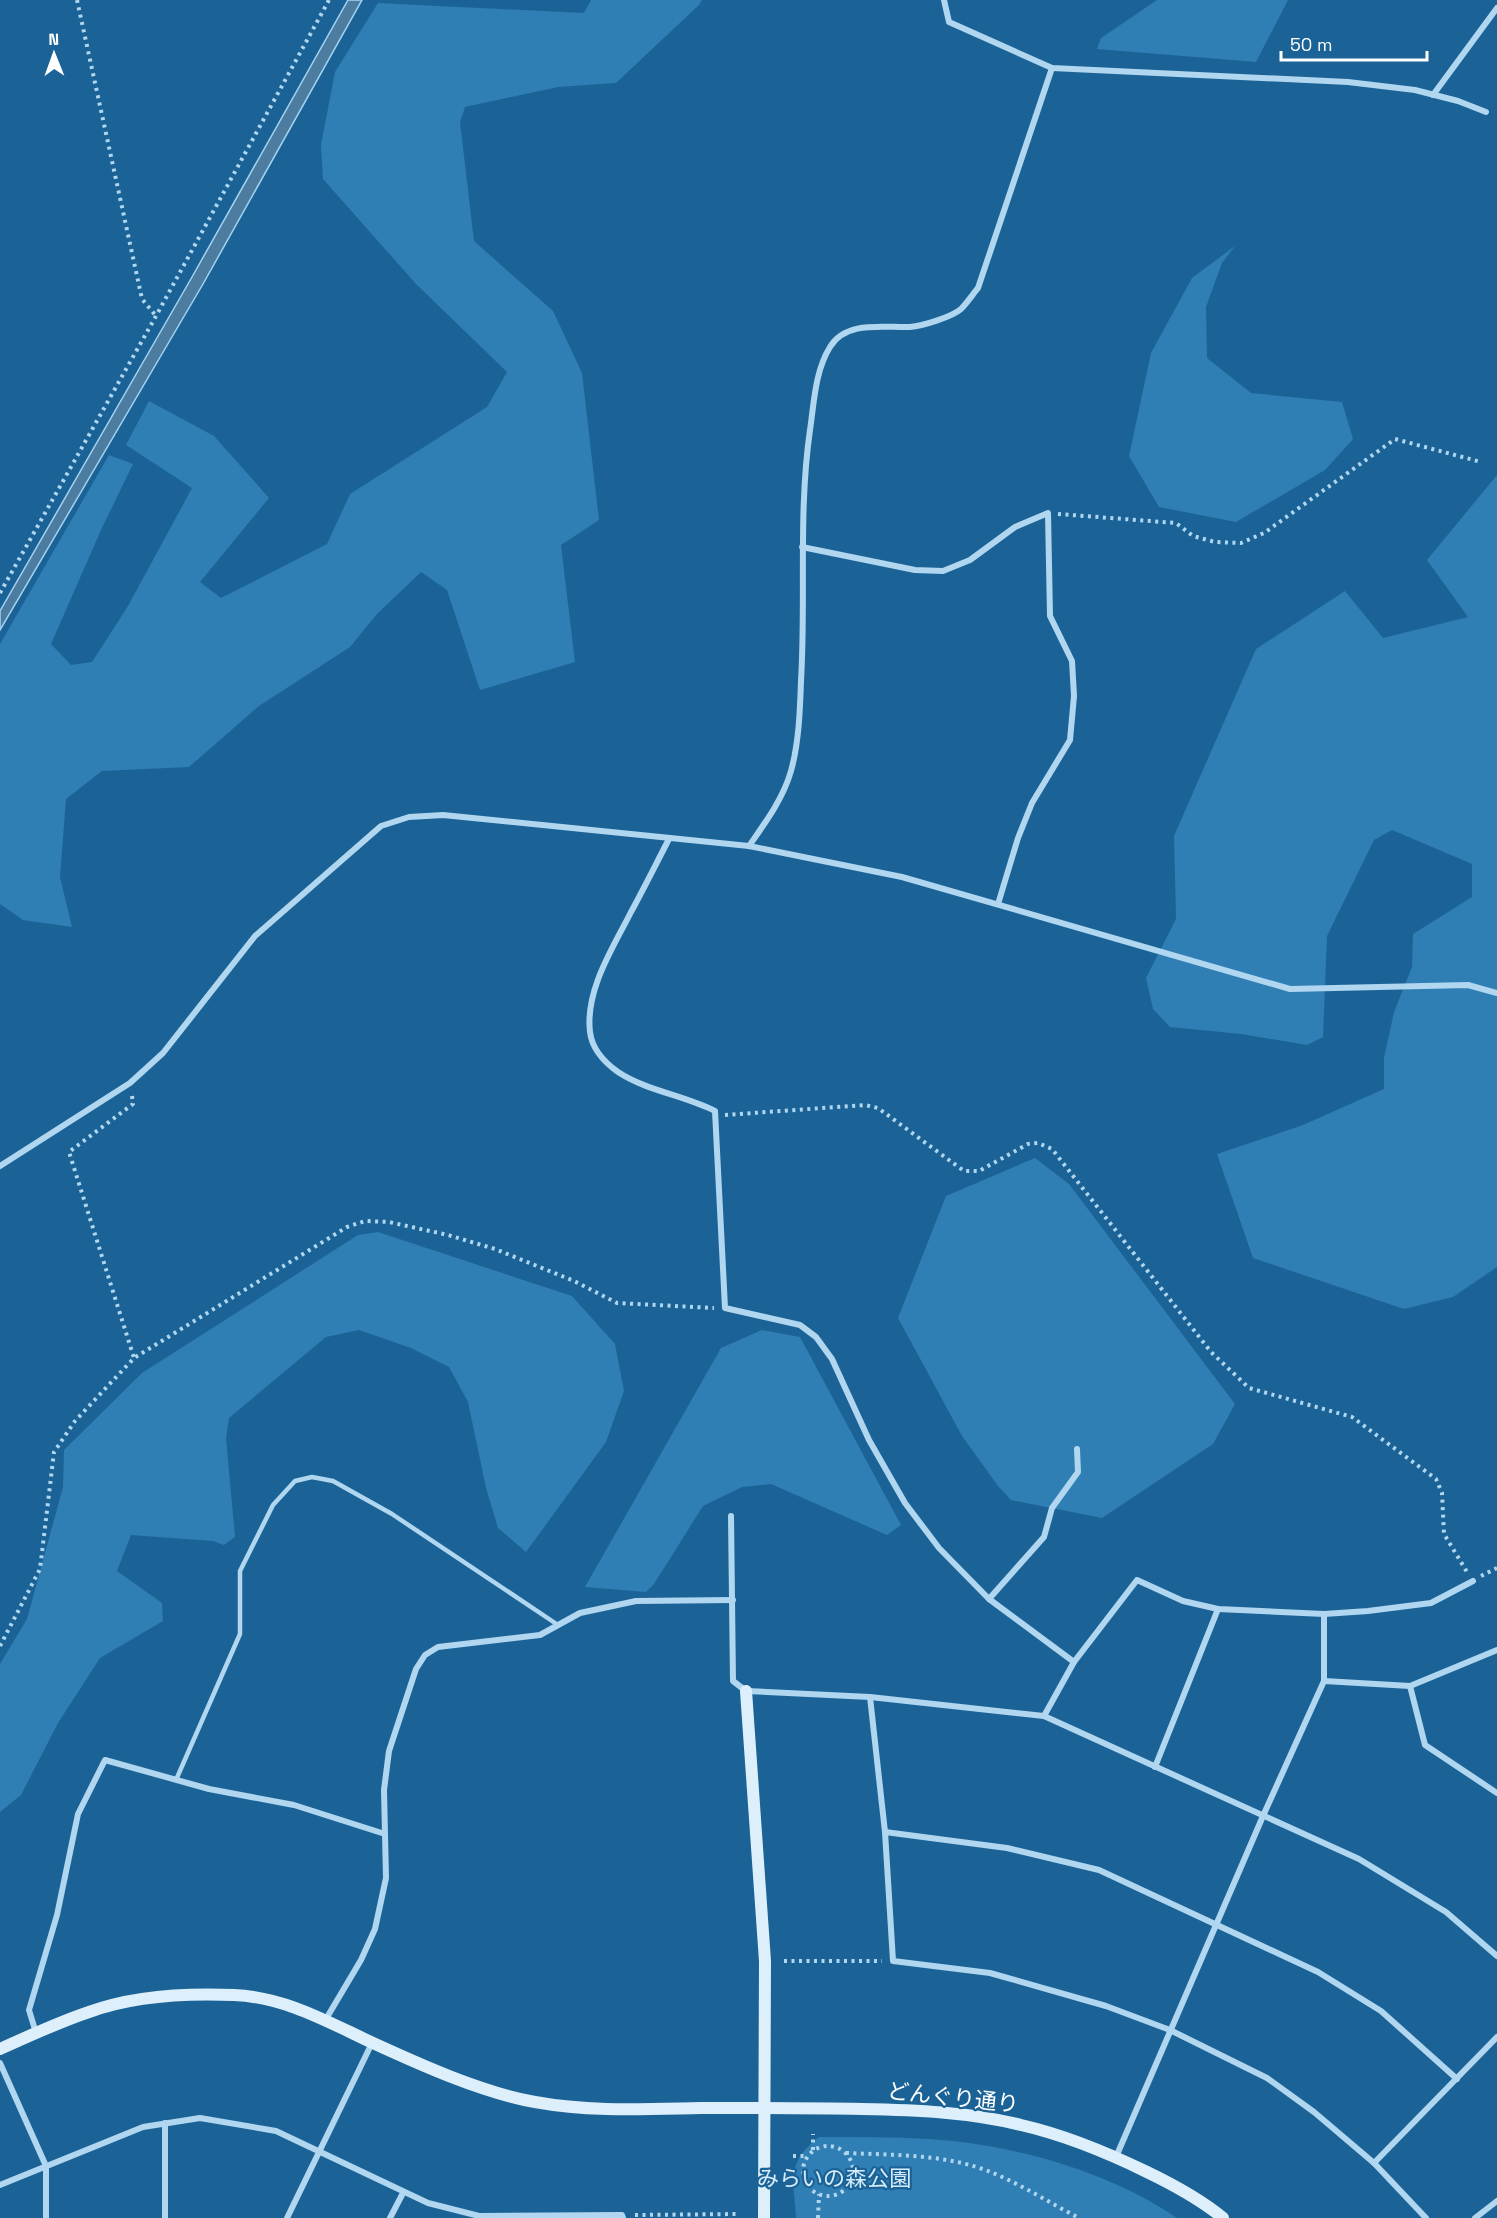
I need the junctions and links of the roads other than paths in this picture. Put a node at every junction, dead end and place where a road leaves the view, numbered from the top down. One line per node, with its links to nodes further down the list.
1 (944, 0): 3 (street)
2 (1497, 8): 4 (street)
3 (1052, 68): 4 (street); 6 (street)
4 (1433, 95): 5 (street)
5 (1486, 112)
6 (802, 547): 8 (street); 9 (street)
7 (669, 839): 8 (street); 11 (street); 15 (street)
8 (749, 846): 9 (street)
9 (998, 904): 10 (street)
10 (1497, 993)
11 (0, 1166)
12 (1077, 1449): 15 (street)
13 (731, 1516): 16 (street)
14 (1473, 1581): 18 (street)
15 (989, 1599): 21 (street)
16 (733, 1600): 19 (street); 24 (street)
17 (1218, 1610): 18 (street); 21 (street); 27 (street)
18 (1324, 1614): 22 (street)
19 (558, 1625): 28 (lane); 32 (street)
20 (1497, 1650): 23 (street)
21 (1074, 1662): 26 (street)
22 (1324, 1681): 23 (street); 30 (street)
23 (1410, 1686): 29 (street)
24 (746, 1691): 25 (street); 43 (street)
25 (870, 1697): 26 (street); 31 (street)
26 (1044, 1716): 27 (street)
27 (1155, 1767): 30 (street)
28 (176, 1780): 32 (street); 37 (street)
29 (1497, 1793)
30 (1263, 1815): 33 (street); 34 (street)
31 (885, 1832): 33 (street); 36 (street)
32 (385, 1834): 35 (street)
33 (1217, 1923): 36 (street); 42 (street)
34 (1497, 1956)
35 (326, 2019): 37 (street, どんぐり通り); 39 (street, どんぐり通り)
36 (1170, 2030): 46 (street); 47 (street)
37 (36, 2033): 40 (street, どんぐり通り)
38 (1497, 2037): 42 (street)
39 (372, 2043): 43 (street, どんぐり通り); 45 (street)
40 (0, 2049)
41 (0, 2063): 48 (street)
42 (1457, 2079): 47 (street)
43 (764, 2108): 46 (street, どんぐり通り); 57 (street)
44 (165, 2123): 45 (street); 48 (street); 54 (street)
45 (321, 2152): 50 (street); 55 (street)
46 (1116, 2157): 58 (street, どんぐり通り)
47 (1374, 2163): 59 (street)
48 (46, 2166): 49 (street); 53 (street)
49 (0, 2185)
50 (404, 2193): 52 (street); 56 (street)
51 (1497, 2200): 60 (street)
52 (622, 2216)
53 (46, 2218)
54 (165, 2218)
55 (287, 2218)
56 (390, 2218)
57 (764, 2218)
58 (1223, 2218)
59 (1426, 2218)
60 (1474, 2218)

